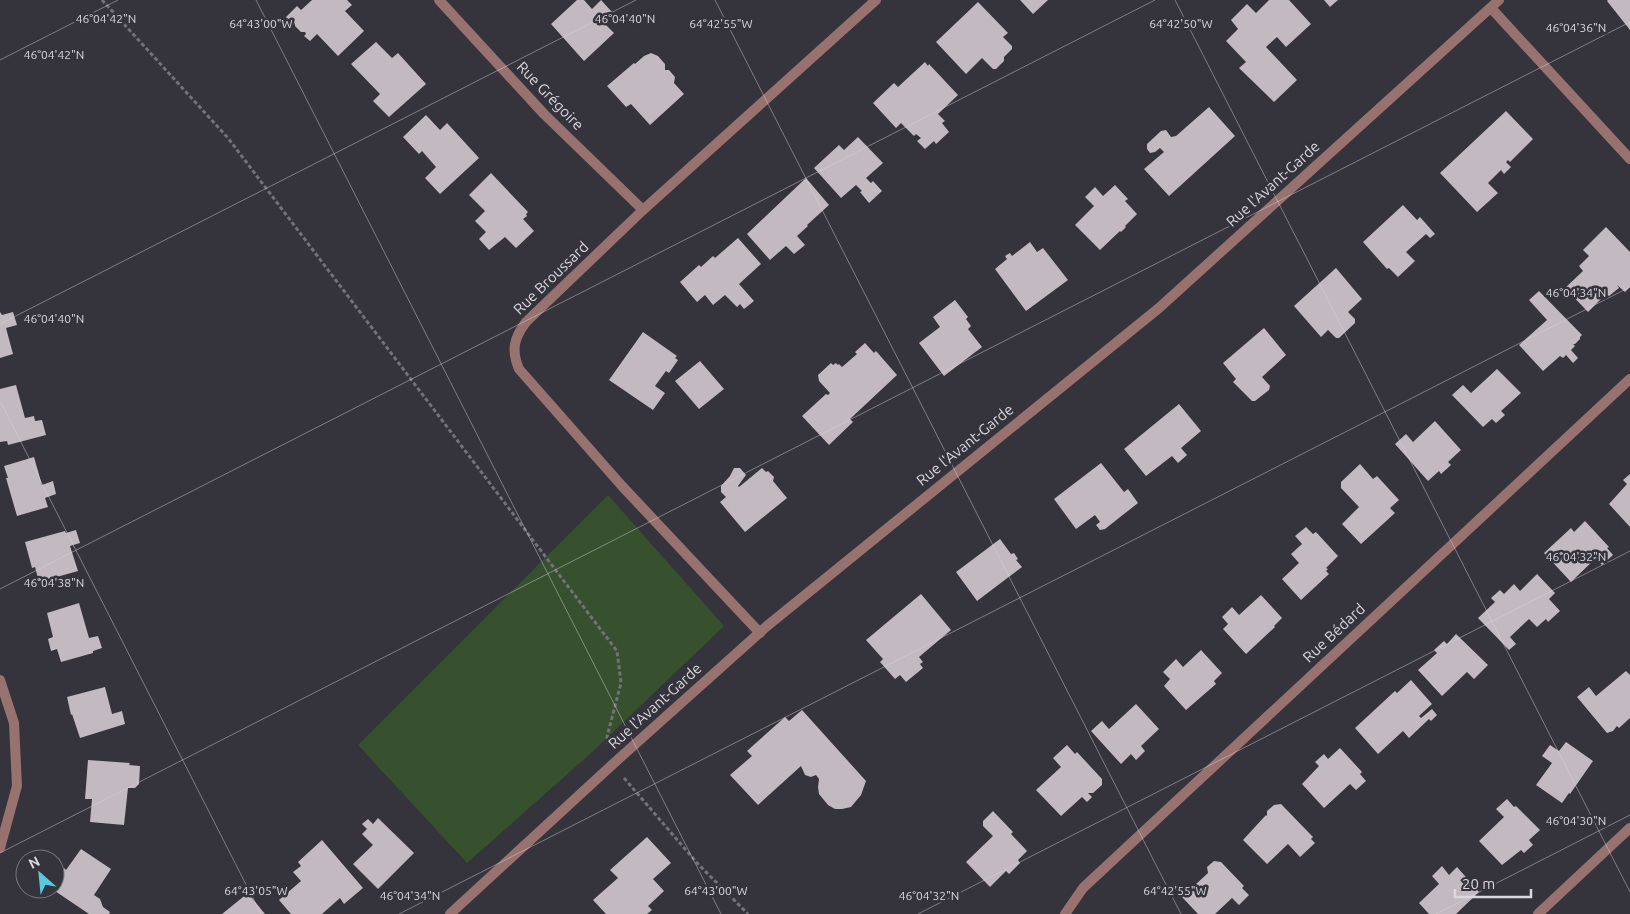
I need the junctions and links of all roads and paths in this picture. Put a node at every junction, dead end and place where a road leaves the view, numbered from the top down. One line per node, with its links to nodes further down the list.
1 (102, 0): 11 (path)
2 (439, 0): 7 (street, Rue Grégoire)
3 (876, 0): 7 (street, Rue Broussard)
4 (1499, 0): 5 (street, Rue l'Avant-Garde)
5 (1491, 8): 6 (street); 9 (street, Rue l'Avant-Garde)
6 (1630, 159)
7 (643, 210): 9 (street, Rue Broussard)
8 (1630, 379): 16 (street, Rue Bédard)
9 (760, 633): 11 (street, Rue l'Avant-Garde)
10 (0, 680): 13 (street)
11 (613, 764): 14 (street, Rue l'Avant-Garde); 15 (path)
12 (1630, 828): 17 (street)
13 (0, 848)
14 (450, 914)
15 (748, 914)
16 (1065, 914)
17 (1538, 914)

